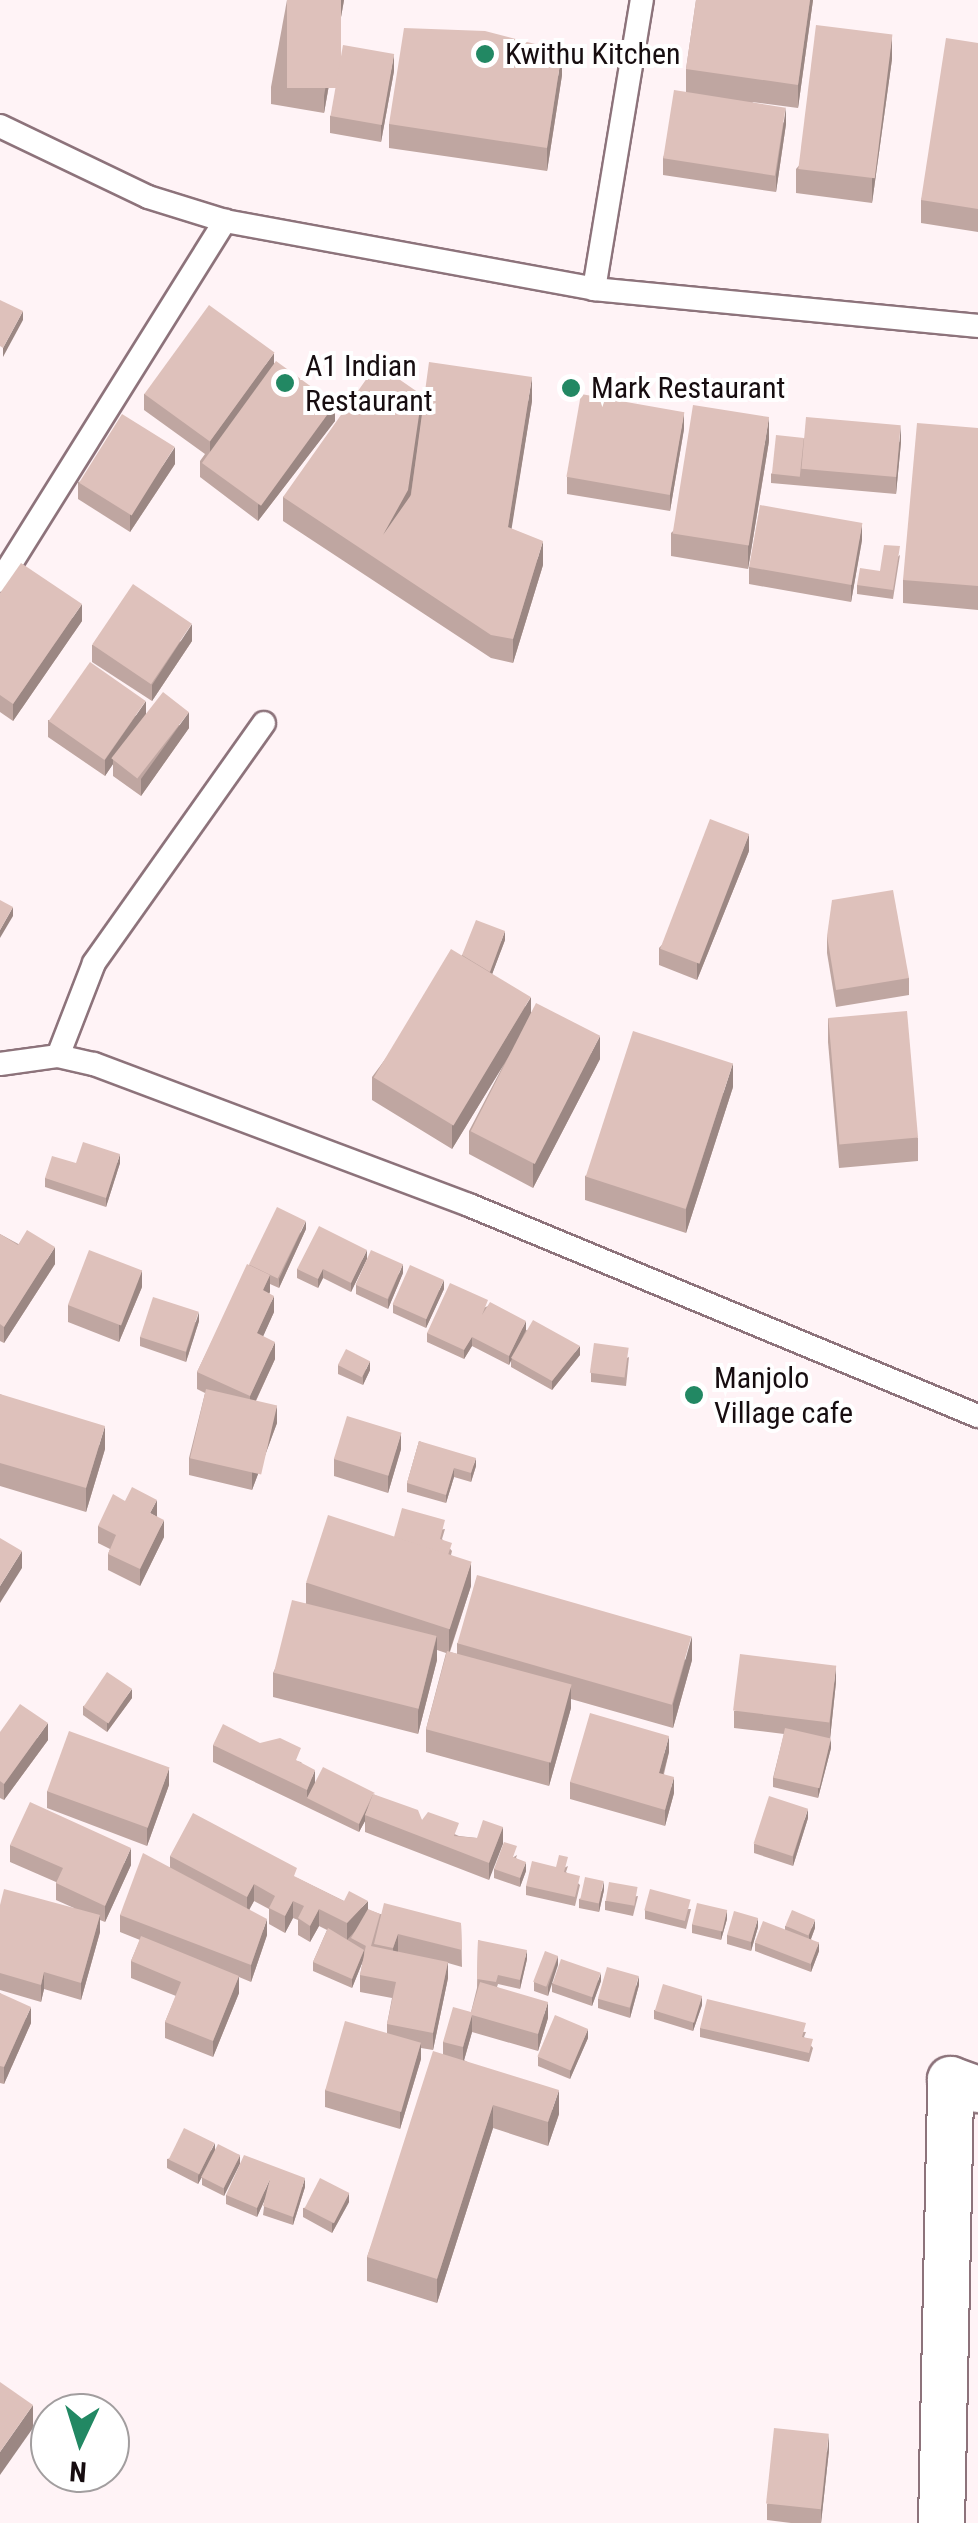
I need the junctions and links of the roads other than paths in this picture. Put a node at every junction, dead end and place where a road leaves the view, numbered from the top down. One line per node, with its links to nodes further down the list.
1 (642, 0): 4 (lane)
2 (0, 126): 3 (lane)
3 (226, 222): 4 (lane); 6 (lane)
4 (594, 289): 5 (lane)
5 (978, 326)
6 (0, 580)
7 (264, 723): 8 (lane)
8 (58, 1056): 9 (lane); 10 (lane)
9 (0, 1064)
10 (978, 1416)
11 (978, 2090): 12 (street)
12 (941, 2523)

